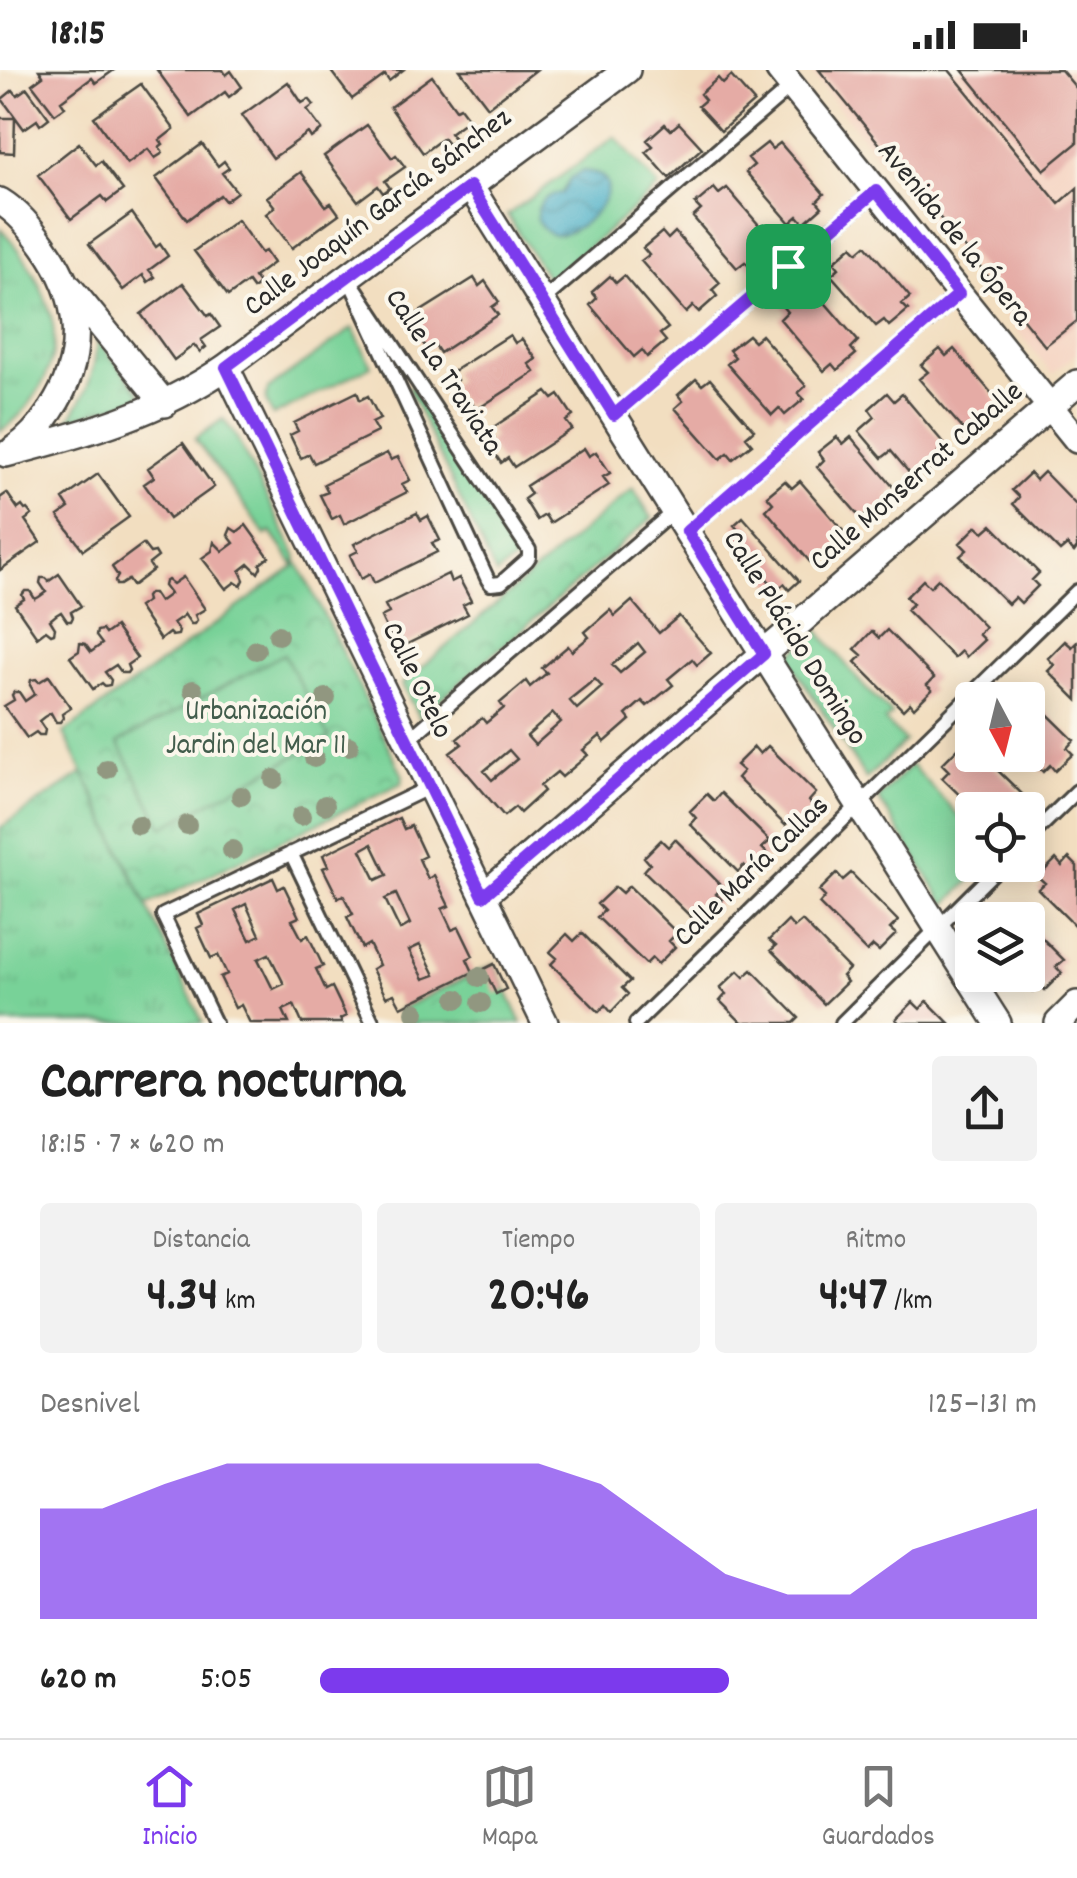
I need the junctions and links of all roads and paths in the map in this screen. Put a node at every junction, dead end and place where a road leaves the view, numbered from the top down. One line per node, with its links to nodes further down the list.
1 (627, 70): 3 (street, Calle Joaquín García Sánchez)
2 (785, 78): 4 (street, Avenida de la Ópera); 9 (lane)
3 (470, 186): 6 (street, Calle Joaquín García Sánchez); 9 (street, Calle Plácido Domingo)
4 (876, 191): 8 (street, Avenida de la Ópera); 14 (lane)
5 (0, 201): 7 (street)
6 (348, 277): 6 (lane, Calle La Traviata); 10 (street, Calle Joaquín García Sánchez)
7 (68, 286): 12 (street); 16 (street)
8 (959, 294): 13 (street, Avenida de la Ópera); 17 (lane)
9 (542, 301): 14 (street, Calle Plácido Domingo)
10 (226, 367): 12 (street, Calle Joaquín García Sánchez); 20 (street, Calle Otelo)
11 (1077, 383): 13 (street, Calle Monserrat Caballe)
12 (166, 404): 16 (street, Calle Joaquín García Sánchez)
13 (1050, 407): 15 (street, Avenida de la Ópera); 19 (street, Calle Monserrat Caballe)
14 (614, 415): 17 (street, Calle Plácido Domingo)
15 (1077, 440)
16 (3, 455)
17 (681, 521): 19 (street, Calle Plácido Domingo); 20 (lane)
18 (1077, 591): 23 (lane, Calle María Callas)
19 (764, 654): 23 (street, Calle Plácido Domingo); 27 (street, Calle Monserrat Caballe)
20 (408, 740): 21 (street, Calle Otelo)
21 (430, 787): 25 (lane); 27 (street, Calle Otelo)
22 (1077, 791): 24 (lane)
23 (859, 804): 28 (street, Calle Plácido Domingo); 33 (lane, Calle María Callas)
24 (1045, 823)
25 (291, 854): 30 (lane); 31 (lane)
26 (985, 882): 28 (lane)
27 (483, 896): 32 (street, Calle Otelo)
28 (938, 928): 34 (lane); 35 (street, Calle Plácido Domingo)
29 (1077, 1004): 36 (street)
30 (214, 1023)
31 (374, 1023)
32 (545, 1023)
33 (636, 1023)
34 (842, 1023)
35 (998, 1023)
36 (1058, 1023)

